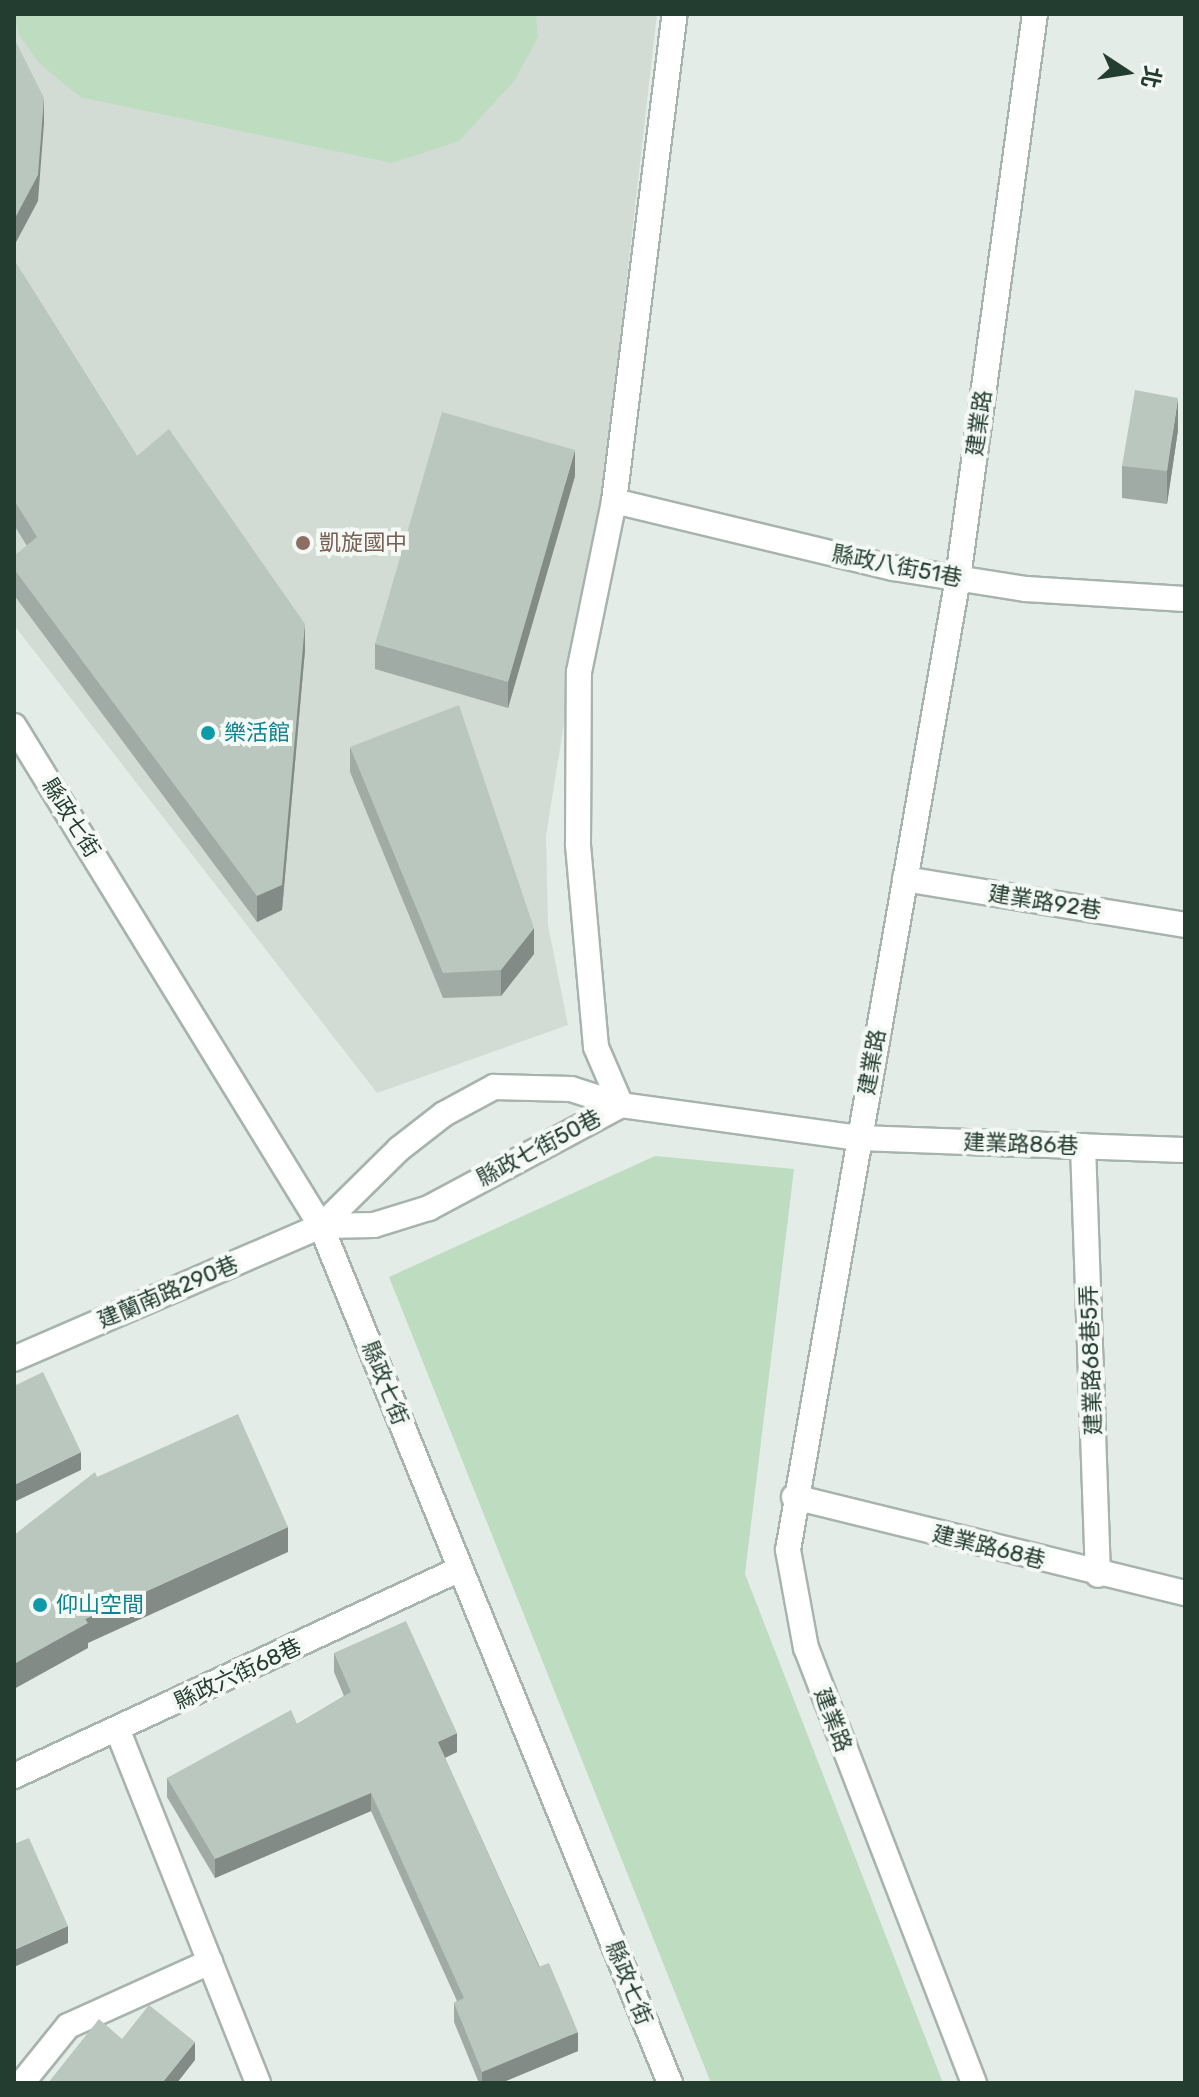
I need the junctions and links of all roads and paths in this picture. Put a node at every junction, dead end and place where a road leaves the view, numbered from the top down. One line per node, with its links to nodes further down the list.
1 (675, 14): 3 (street)
2 (1035, 14): 4 (street, 建業路)
3 (614, 501): 4 (street, 縣政八街51巷); 9 (street)
4 (958, 578): 5 (street, 縣政八街51巷); 7 (street, 建業路)
5 (1185, 599)
6 (14, 726): 13 (street, 縣政七街)
7 (905, 879): 8 (street, 建業路92巷); 10 (street, 建業路)
8 (1185, 925)
9 (621, 1105): 10 (street, 縣政七街50巷); 13 (street, 縣政七街50巷); 13 (street)
10 (858, 1138): 11 (street, 建業路86巷); 15 (street, 建業路)
11 (1083, 1146): 12 (street, 建業路86巷); 17 (street, 建業路68巷5弄)
12 (1185, 1150)
13 (321, 1226): 14 (street, 建蘭南路290巷); 16 (street, 縣政七街)
14 (14, 1359)
15 (794, 1497): 17 (street, 建業路68巷); 25 (street, 建業路)
16 (460, 1569): 19 (street, 縣政六街68巷); 22 (street, 縣政七街)
17 (1098, 1575): 18 (street, 建業路68巷)
18 (1185, 1593)
19 (118, 1731): 20 (street, 縣政六街68巷); 21 (street)
20 (14, 1776)
21 (210, 1962): 23 (street); 24 (street)
22 (665, 2081)
23 (22, 2083)
24 (258, 2083)
25 (974, 2083)

